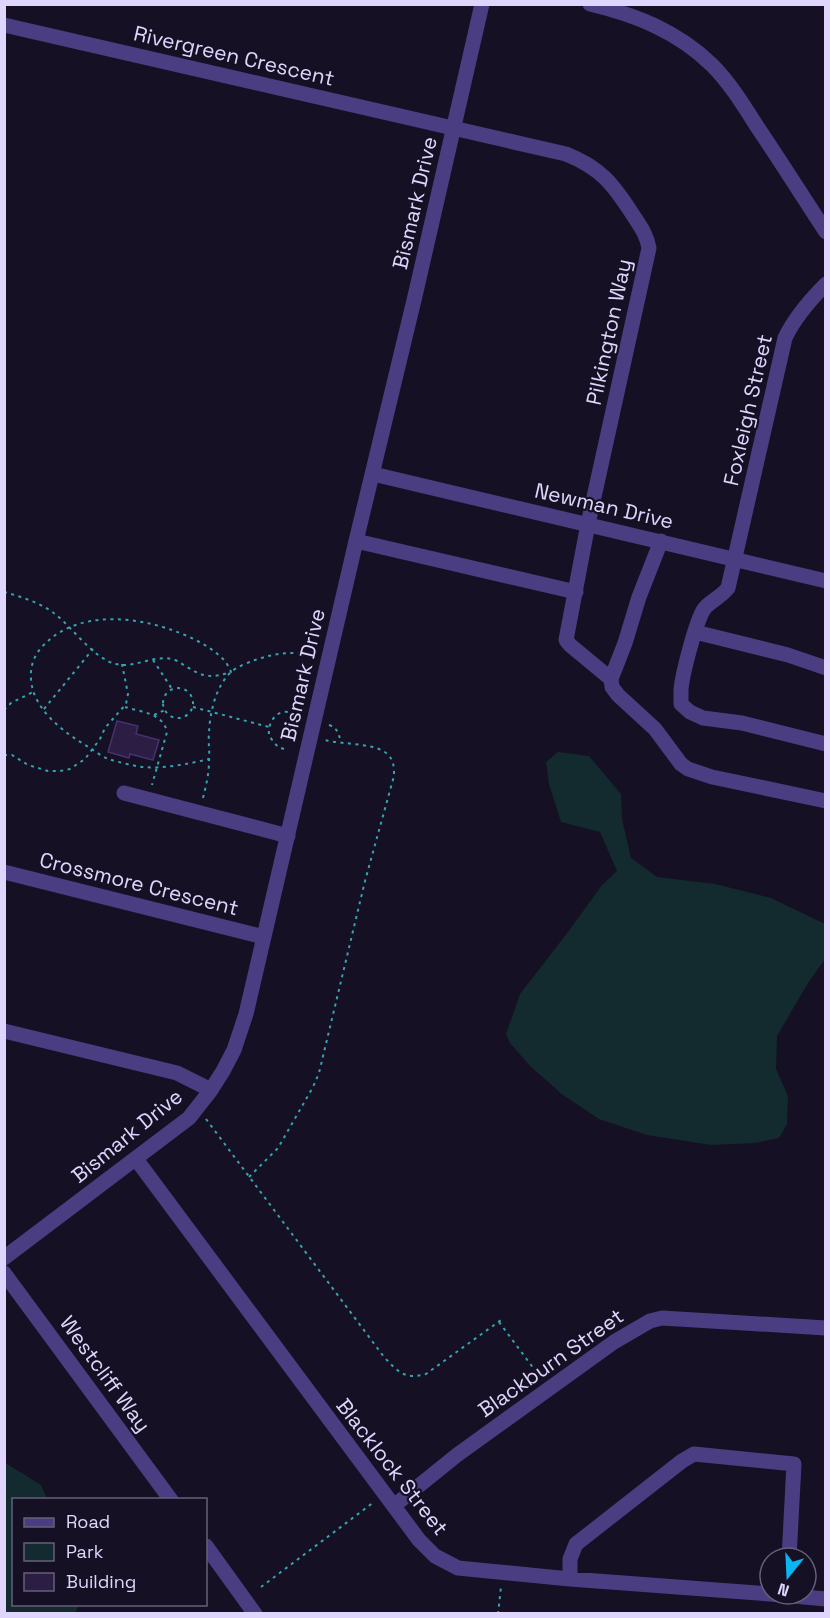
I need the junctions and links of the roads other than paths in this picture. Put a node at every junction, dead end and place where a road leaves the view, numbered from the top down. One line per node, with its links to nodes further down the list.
1 (482, 4): 4 (street, Bismark Drive)
2 (590, 4): 5 (street)
3 (4, 25): 4 (street, Rivergreen Crescent)
4 (453, 128): 7 (street, Bismark Drive); 8 (street, Pilkington Way)
5 (825, 232)
6 (825, 284): 11 (street, Foxleigh Street)
7 (373, 474): 8 (street, Newman Drive); 9 (street, Bismark Drive)
8 (588, 524): 10 (street, Newman Drive); 13 (street, Pilkington Way)
9 (356, 541): 13 (street); 20 (street, Bismark Drive)
10 (661, 541): 11 (street, Newman Drive); 16 (street)
11 (736, 558): 12 (street, Newman Drive); 14 (street, Foxleigh Street)
12 (825, 580)
13 (576, 592): 16 (street, Pilkington Way)
14 (695, 632): 15 (street); 17 (street, Foxleigh Street)
15 (825, 668)
16 (611, 679): 19 (street)
17 (825, 744)
18 (124, 793): 20 (street)
19 (825, 801)
20 (288, 836): 22 (street, Bismark Drive)
21 (4, 872): 22 (street, Crossmore Crescent)
22 (264, 937): 24 (street, Bismark Drive)
23 (4, 1031): 24 (street)
24 (211, 1090): 25 (street, Bismark Drive)
25 (136, 1159): 26 (street, Bismark Drive); 30 (street, Blacklock Street)
26 (4, 1258)
27 (4, 1273): 29 (street, Westcliff Way)
28 (825, 1328): 30 (street, Blackburn Street)
29 (170, 1498)
30 (390, 1500): 33 (street, Blacklock Street)
31 (790, 1546): 33 (street)
32 (207, 1547): 35 (street)
33 (570, 1579): 34 (street, Blacklock Street)
34 (758, 1593)
35 (253, 1613)

